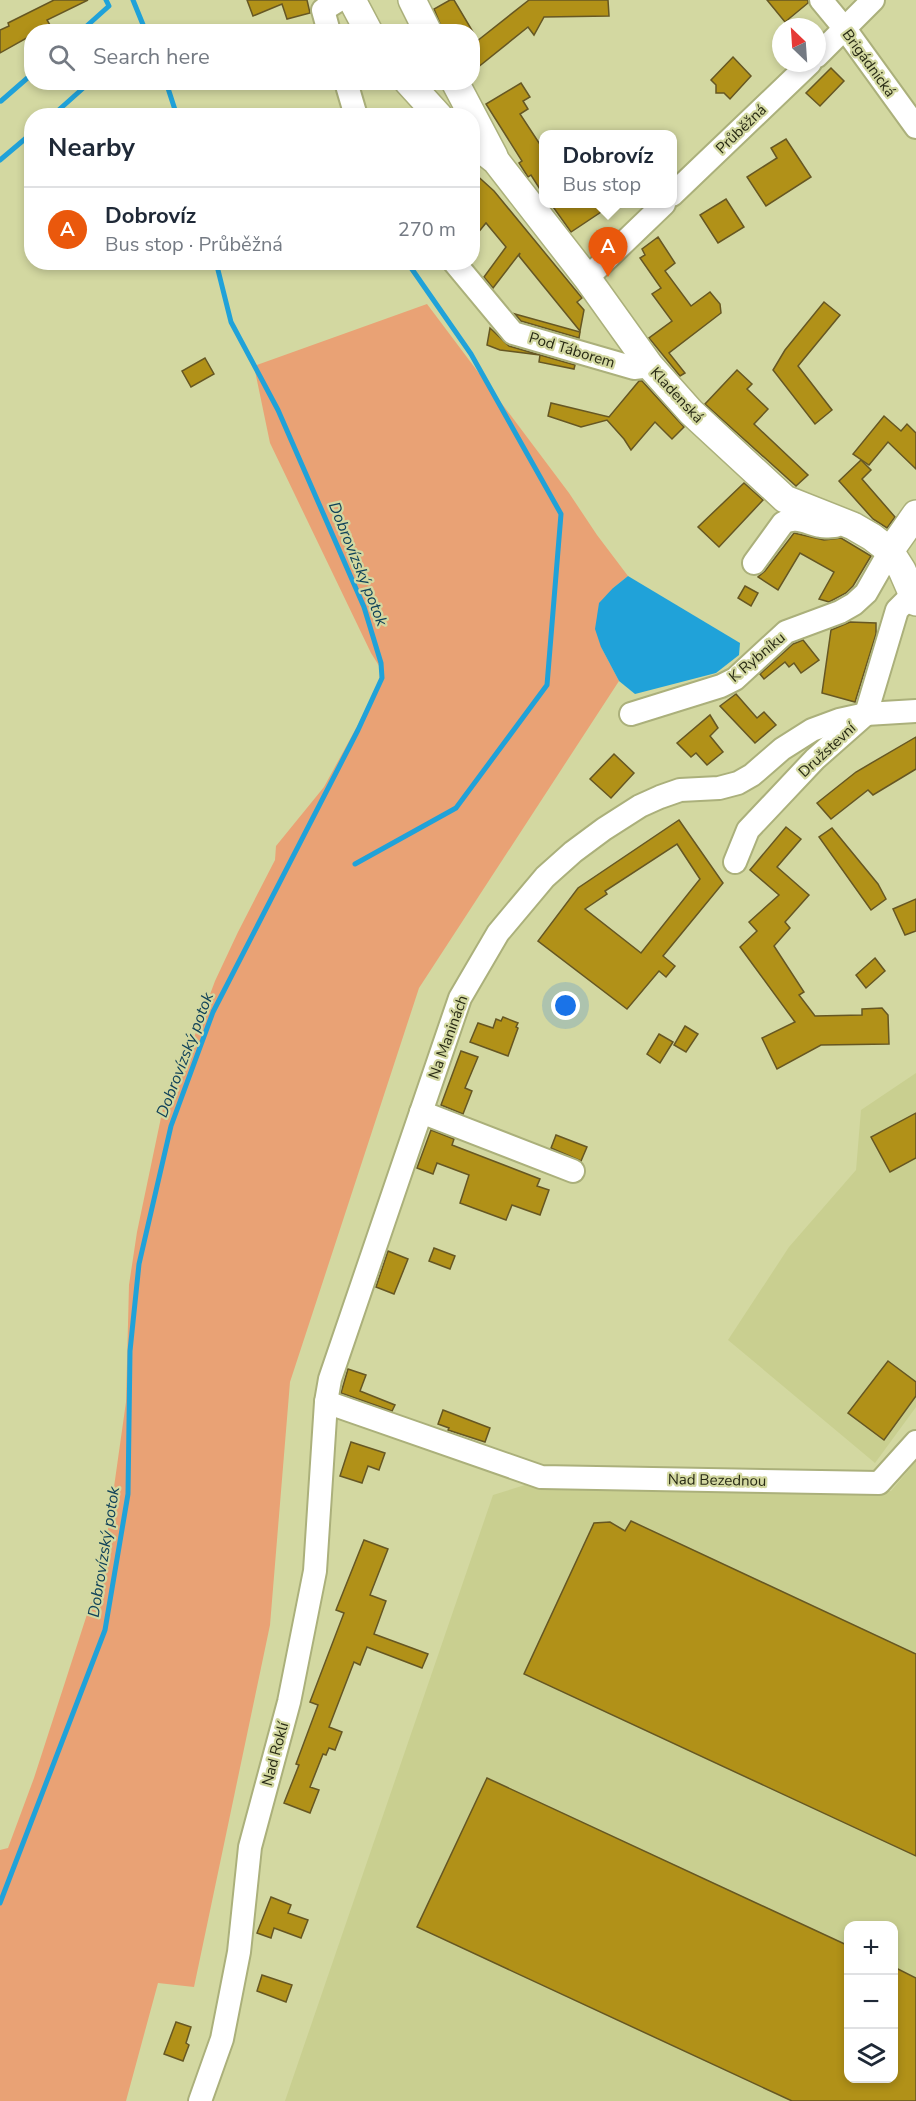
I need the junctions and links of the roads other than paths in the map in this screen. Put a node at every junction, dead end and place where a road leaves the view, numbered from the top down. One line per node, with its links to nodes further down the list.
1 (339, 0): 6 (street)
2 (352, 0): 7 (street)
3 (412, 0): 8 (street)
4 (821, 0): 9 (street, Brigádnická)
5 (873, 0): 9 (street)
6 (327, 24)
7 (365, 24)
8 (424, 24)
9 (845, 29): 10 (street); 18 (street, Brigádnická)
10 (826, 47)
11 (801, 72): 22 (street, Průběžná)
12 (348, 90): 15 (street)
13 (415, 90): 16 (street)
14 (459, 90): 17 (street)
15 (354, 108)
16 (432, 108)
17 (468, 108)
18 (916, 127)
19 (480, 130): 21 (street)
20 (480, 148): 21 (street, Kladenská)
21 (496, 161): 25 (street, Kladenská)
22 (677, 190)
23 (660, 208): 25 (street)
24 (461, 270): 26 (street, Pod Táborem)
25 (587, 278): 26 (street, Kladenská)
26 (650, 366): 28 (street, Kladenská)
27 (916, 514): 29 (street)
28 (853, 526): 29 (street, Kladenská); 30 (street)
29 (890, 551): 31 (street, Kladenská); 33 (street, K Rybníku)
30 (754, 563)
31 (914, 598): 34 (street, Družstevní)
32 (916, 711): 34 (street, Na Maninách)
33 (631, 714)
34 (866, 714): 35 (street, Družstevní); 36 (street, Na Maninách)
35 (735, 862)
36 (421, 1112): 37 (street); 38 (street, Na Maninách)
37 (573, 1171)
38 (326, 1402): 39 (street, Nad Bezednou); 40 (street, Nad Roklí)
39 (916, 1442)
40 (200, 2101)

